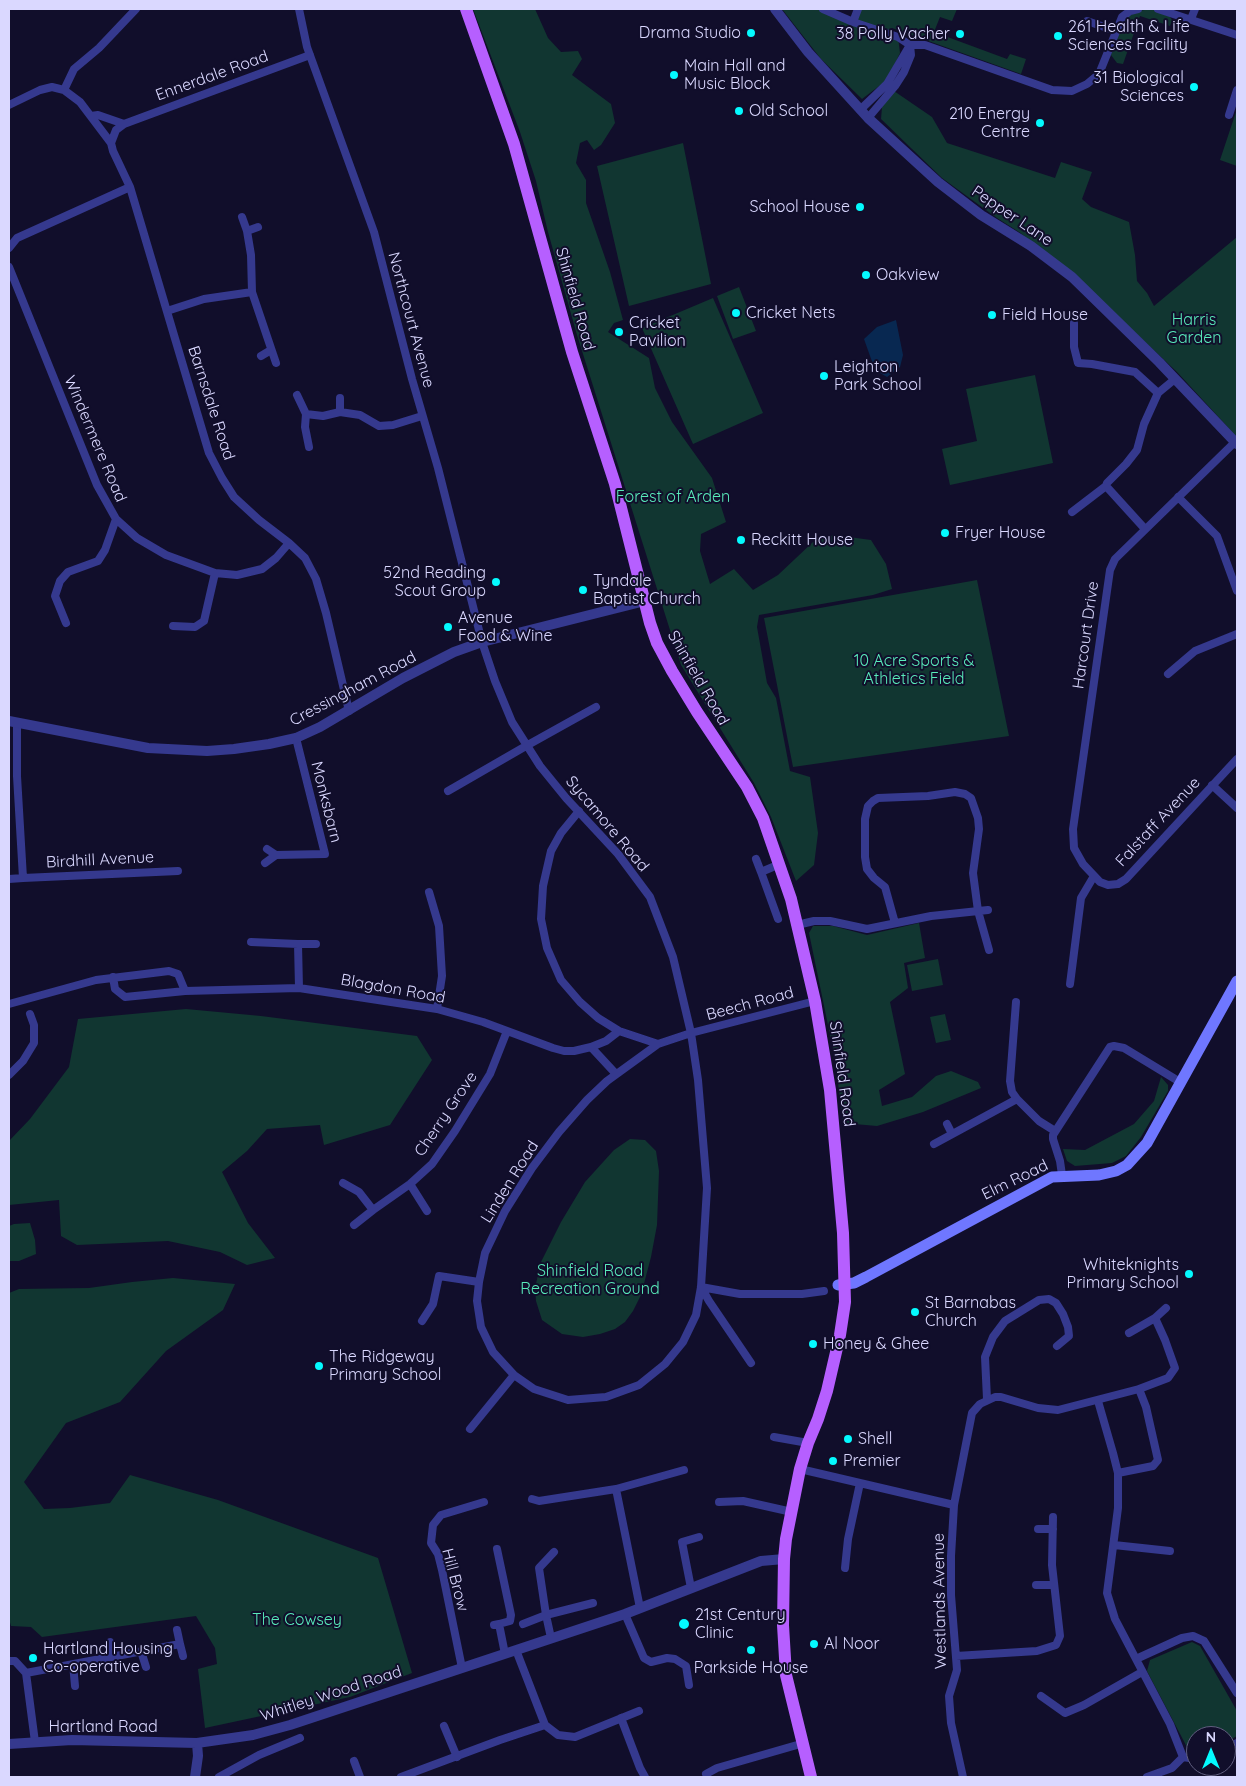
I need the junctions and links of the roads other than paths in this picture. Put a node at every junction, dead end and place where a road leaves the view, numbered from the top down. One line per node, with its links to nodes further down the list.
1 (136, 9): 17 (street)
2 (299, 9): 16 (street, Northcourt Avenue)
3 (466, 9): 55 (main road, Shinfield Road)
4 (775, 9): 20 (street, Pepper Lane)
5 (823, 9): 11 (street)
6 (858, 9): 11 (street)
7 (1138, 9): 13 (street)
8 (1158, 9): 10 (street)
9 (1195, 9): 10 (street)
10 (1191, 19): 14 (street)
11 (853, 22): 15 (street)
12 (1087, 22): 13 (street)
13 (1116, 31): 15 (street)
14 (1237, 34)
15 (910, 46): 20 (street); 23 (street)
16 (310, 55): 24 (street, Ennerdale Road); 44 (street, Northcourt Avenue)
17 (64, 90): 19 (street); 22 (street, Barnsdale Road)
18 (1237, 90): 21 (street)
19 (9, 105)
20 (860, 110): 23 (street, Pepper Lane)
21 (1229, 115)
22 (92, 116): 24 (street); 25 (street, Barnsdale Road)
23 (868, 118): 38 (street, Pepper Lane)
24 (124, 124): 25 (street)
25 (111, 143): 26 (street, Barnsdale Road)
26 (130, 188): 30 (street); 33 (street, Barnsdale Road)
27 (242, 216): 29 (street)
28 (258, 227): 29 (street)
29 (247, 231): 32 (street)
30 (9, 248)
31 (9, 267): 50 (street, Windermere Road)
32 (252, 292): 33 (street); 35 (street)
33 (167, 311): 52 (street, Barnsdale Road)
34 (1074, 323): 39 (street)
35 (271, 350): 36 (street); 37 (street)
36 (261, 356)
37 (276, 363)
38 (1175, 379): 39 (street); 45 (street, Pepper Lane)
39 (1158, 393): 47 (street)
40 (297, 395): 43 (street)
41 (340, 398): 42 (street)
42 (340, 412): 43 (street); 44 (street)
43 (306, 414): 46 (street)
44 (422, 416): 59 (street, Northcourt Avenue)
45 (1236, 443): 48 (street, Harcourt Drive)
46 (309, 447)
47 (1106, 486): 49 (street); 51 (street)
48 (1178, 497): 51 (street, Harcourt Drive); 54 (street)
49 (1072, 512)
50 (116, 518): 53 (street, Windermere Road); 56 (street)
51 (1145, 529): 78 (street, Harcourt Drive)
52 (289, 543): 53 (street, Windermere Road); 62 (street, Barnsdale Road)
53 (214, 573): 57 (street)
54 (1237, 591)
55 (645, 601): 59 (street, Cressingham Road); 75 (main road, Shinfield Road)
56 (66, 622)
57 (173, 626)
58 (1237, 634): 60 (street)
59 (482, 642): 62 (street, Cressingham Road); 65 (street, Sycamore Road)
60 (1175, 673)
61 (596, 707): 65 (street)
62 (349, 711): 64 (street, Cressingham Road)
63 (13, 722): 64 (street, Cressingham Road); 79 (street, Birdhill Avenue)
64 (296, 738): 72 (street, Monksbarn)
65 (526, 746): 68 (street); 70 (street, Sycamore Road)
66 (1237, 759): 67 (street, Falstaff Avenue)
67 (1212, 785): 69 (street); 78 (street, Falstaff Avenue)
68 (448, 791)
69 (1237, 808)
70 (579, 811): 104 (street); 105 (street, Sycamore Road)
71 (267, 849): 72 (street)
72 (276, 855): 74 (street)
73 (756, 859): 77 (street)
74 (265, 863)
75 (780, 864): 77 (street); 86 (main road, Shinfield Road)
76 (178, 870): 79 (street, Birdhill Avenue)
77 (761, 872): 84 (street)
78 (1094, 876): 95 (street)
79 (24, 878): 80 (street, Birdhill Avenue)
80 (9, 879)
81 (429, 892): 101 (street)
82 (988, 910): 83 (street)
83 (978, 911): 85 (street); 85 (street); 87 (street)
84 (778, 919)
85 (895, 923): 86 (street)
86 (797, 926): 98 (main road, Shinfield Road)
87 (985, 939): 88 (street); 92 (street)
88 (976, 941)
89 (250, 942): 90 (street)
90 (298, 944): 91 (street); 96 (street)
91 (316, 944)
92 (989, 950)
93 (113, 977): 97 (street); 97 (street, Blagdon Road); 100 (street)
94 (1237, 981): 110 (main road, Elm Road)
95 (1070, 984)
96 (299, 988): 97 (street, Blagdon Road); 101 (street, Blagdon Road)
97 (185, 991)
98 (816, 1001): 105 (street, Beech Road); 123 (main road, Shinfield Road)
99 (1016, 1002): 111 (street)
100 (9, 1004)
101 (437, 1009): 103 (street, Blagdon Road)
102 (30, 1014): 109 (street)
103 (507, 1031): 107 (street, Blagdon Road); 118 (street, Cherry Grove)
104 (619, 1031): 106 (street); 107 (street, Blagdon Road)
105 (691, 1033): 106 (street, Linden Road); 124 (street, Linden Road)
106 (658, 1044): 108 (street, Linden Road)
107 (591, 1047): 108 (street)
108 (616, 1074): 122 (street, Linden Road)
109 (9, 1075)
110 (1180, 1082): 113 (street); 116 (main road, Elm Road)
111 (1017, 1099): 113 (street); 114 (street)
112 (947, 1124): 114 (street)
113 (1055, 1131): 116 (street)
114 (952, 1134): 115 (street)
115 (934, 1144)
116 (1062, 1175): 123 (main road, Elm Road)
117 (343, 1183): 119 (street)
118 (410, 1184): 119 (street, Cherry Grove); 120 (street)
119 (374, 1210): 121 (street, Cherry Grove)
120 (427, 1211)
121 (354, 1225)
122 (479, 1282): 128 (street); 132 (street, Linden Road)
123 (842, 1285): 138 (main road, Shinfield Road)
124 (701, 1287): 125 (street); 131 (street); 132 (street, Linden Road)
125 (824, 1291)
126 (1166, 1308): 127 (street)
127 (1155, 1318): 129 (street); 133 (street)
128 (422, 1321)
129 (1129, 1332)
130 (1057, 1346): 134 (street)
131 (751, 1363)
132 (514, 1375): 136 (street)
133 (1139, 1389): 135 (street); 141 (street)
134 (987, 1399): 135 (street); 147 (street, Westlands Avenue)
135 (1098, 1401): 141 (street)
136 (470, 1429)
137 (774, 1437): 138 (street)
138 (808, 1443): 139 (main road, Shinfield Road)
139 (800, 1469): 142 (street); 148 (main road, Shinfield Road)
140 (684, 1470): 143 (street)
141 (1118, 1473): 153 (street)
142 (860, 1482): 147 (street); 158 (street)
143 (616, 1489): 144 (street); 163 (street)
144 (532, 1499)
145 (484, 1502): 181 (street, Hill Brow)
146 (720, 1502): 148 (street)
147 (954, 1505): 176 (street, Westlands Avenue)
148 (792, 1512): 157 (main road, Shinfield Road)
149 (1053, 1517): 151 (street)
150 (1038, 1529): 151 (street)
151 (1053, 1529): 160 (street)
152 (699, 1537): 161 (street)
153 (1114, 1545): 155 (street); 177 (street)
154 (497, 1548): 173 (street)
155 (1170, 1551)
156 (554, 1552): 165 (street)
157 (784, 1558): 161 (street, Whitley Wood Road); 194 (main road, Shinfield Road)
158 (844, 1568)
159 (1036, 1585): 160 (street)
160 (1054, 1585): 176 (street)
161 (692, 1588): 163 (street, Whitley Wood Road)
162 (592, 1602): 165 (street)
163 (640, 1608): 164 (street, Whitley Wood Road)
164 (625, 1614): 168 (street, Whitley Wood Road); 184 (street)
165 (546, 1615): 166 (street); 168 (street)
166 (522, 1624)
167 (177, 1630): 170 (street)
168 (551, 1638): 171 (street, Whitley Wood Road)
169 (110, 1642): 174 (street)
170 (180, 1644): 172 (street); 175 (street)
171 (516, 1650): 173 (street, Whitley Wood Road); 190 (street)
172 (142, 1651): 174 (street); 180 (street)
173 (505, 1654): 181 (street, Whitley Wood Road)
174 (114, 1656): 179 (street)
175 (183, 1656)
176 (956, 1656): 210 (street, Westlands Avenue)
177 (1136, 1659): 182 (street); 186 (street)
178 (9, 1661): 183 (street)
179 (73, 1664): 183 (street); 185 (street)
180 (146, 1667)
181 (462, 1668): 196 (street, Whitley Wood Road)
182 (1142, 1672): 187 (street); 198 (street)
183 (26, 1673): 193 (street)
184 (689, 1684)
185 (75, 1686)
186 (1237, 1693)
187 (1042, 1696)
188 (639, 1711): 189 (street)
189 (621, 1718): 190 (street); 208 (street)
190 (545, 1725): 197 (street)
191 (444, 1726): 197 (street)
192 (300, 1738): 205 (street, Whitley Wood Road)
193 (35, 1742): 195 (street, Hartland Road); 196 (street, Hartland Road)
194 (804, 1743): 202 (street); 209 (main road, Shinfield Road)
195 (9, 1744)
196 (196, 1744): 204 (street)
197 (457, 1757): 207 (street)
198 (1183, 1757): 199 (street); 211 (street)
199 (1186, 1757)
200 (715, 1758): 202 (street)
201 (354, 1761): 206 (street)
202 (717, 1768): 203 (street)
203 (706, 1774)
204 (195, 1777)
205 (219, 1777)
206 (360, 1777)
207 (401, 1777)
208 (646, 1777)
209 (811, 1777)
210 (962, 1777)
211 (1147, 1777)

